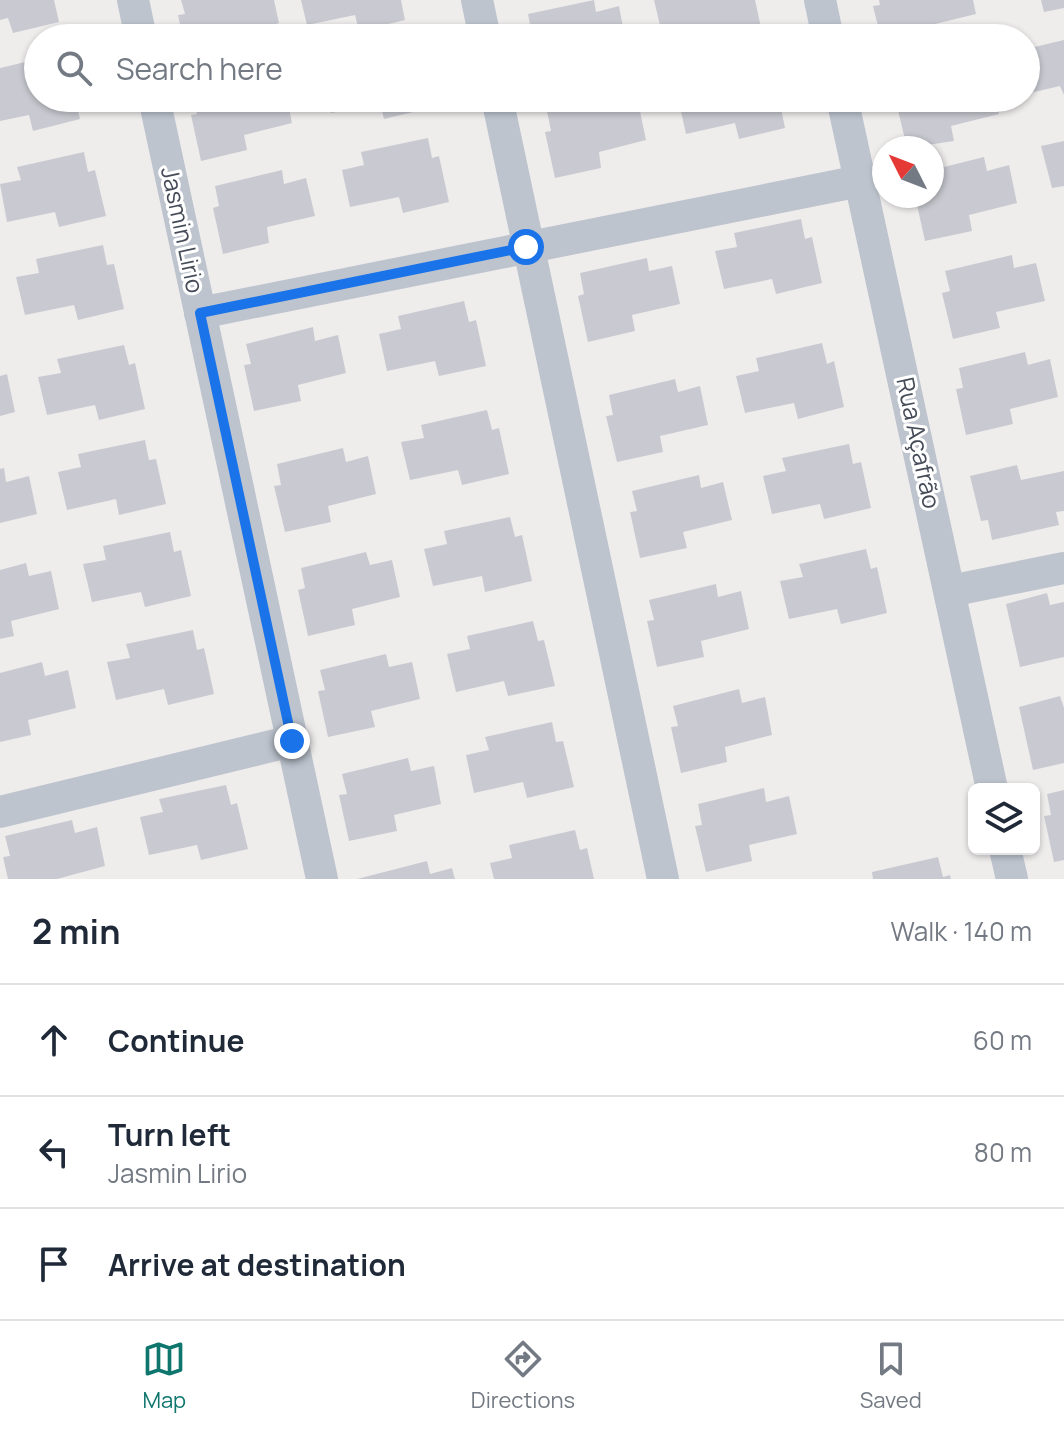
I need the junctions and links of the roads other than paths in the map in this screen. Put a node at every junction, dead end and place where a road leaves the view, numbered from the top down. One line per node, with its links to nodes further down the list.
1 (133, 0): 4 (street)
2 (477, 0): 5 (street)
3 (820, 0): 6 (street)
4 (138, 24)
5 (482, 24)
6 (825, 24)
7 (157, 112): 12 (street, Jasmin Lirio)
8 (500, 112): 11 (street)
9 (845, 112): 10 (street, Rua Açafrão)
10 (860, 181): 11 (street); 14 (street, Rua Açafrão)
11 (526, 247): 12 (street); 20 (street)
12 (200, 313): 15 (street, Jasmin Lirio)
13 (1064, 568): 14 (street)
14 (950, 591): 16 (street, Rua Açafrão)
15 (292, 741): 17 (street); 19 (street, Jasmin Lirio)
16 (991, 783)
17 (0, 812)
18 (1006, 855): 21 (street)
19 (322, 879)
20 (663, 879)
21 (1012, 879)

